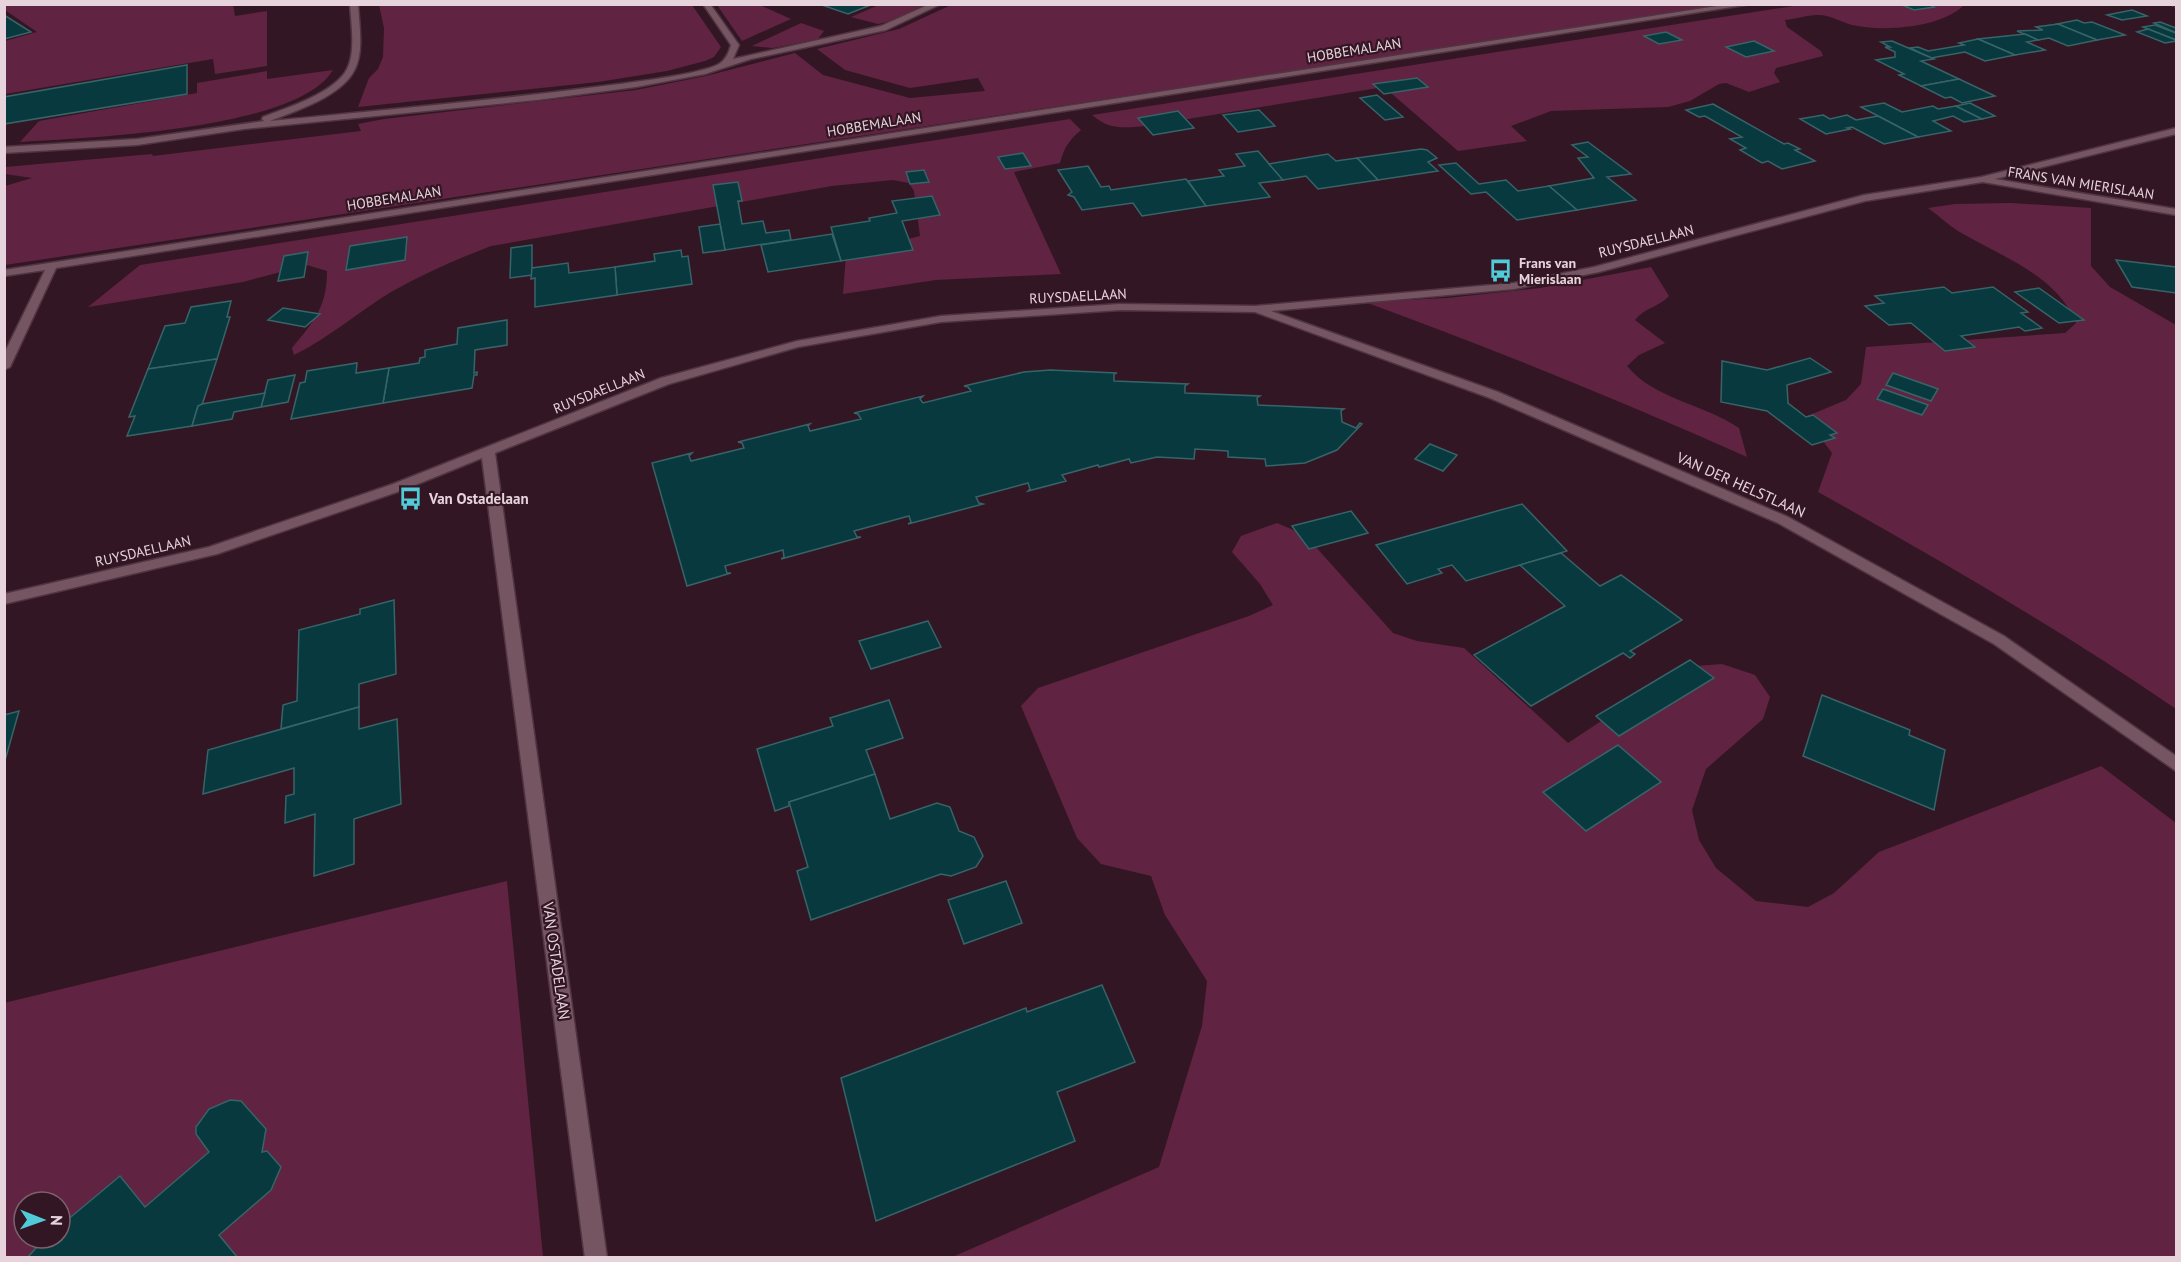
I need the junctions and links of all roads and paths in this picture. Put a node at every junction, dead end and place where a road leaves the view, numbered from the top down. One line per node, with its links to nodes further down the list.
1 (354, 4): 8 (street)
2 (706, 4): 7 (street)
3 (938, 4): 7 (street)
4 (1748, 4): 13 (street, HOBBEMALAAN)
5 (2170, 4): 6 (path)
6 (2176, 7)
7 (724, 64): 8 (street)
8 (244, 126): 10 (street)
9 (2176, 131): 11 (street, RUYSDAELLAAN)
10 (4, 150)
11 (1981, 180): 12 (street, FRANS VAN MIERISLAAN); 15 (street, RUYSDAELLAAN)
12 (2176, 212)
13 (52, 266): 14 (street, HOBBEMALAAN); 16 (street)
14 (4, 273)
15 (1255, 309): 17 (street, RUYSDAELLAAN); 19 (street, VAN DER HELSTLAAN)
16 (4, 368)
17 (488, 451): 18 (street, RUYSDAELLAAN); 20 (street, VAN OSTADELAAN)
18 (4, 599)
19 (2176, 764)
20 (596, 1257)

